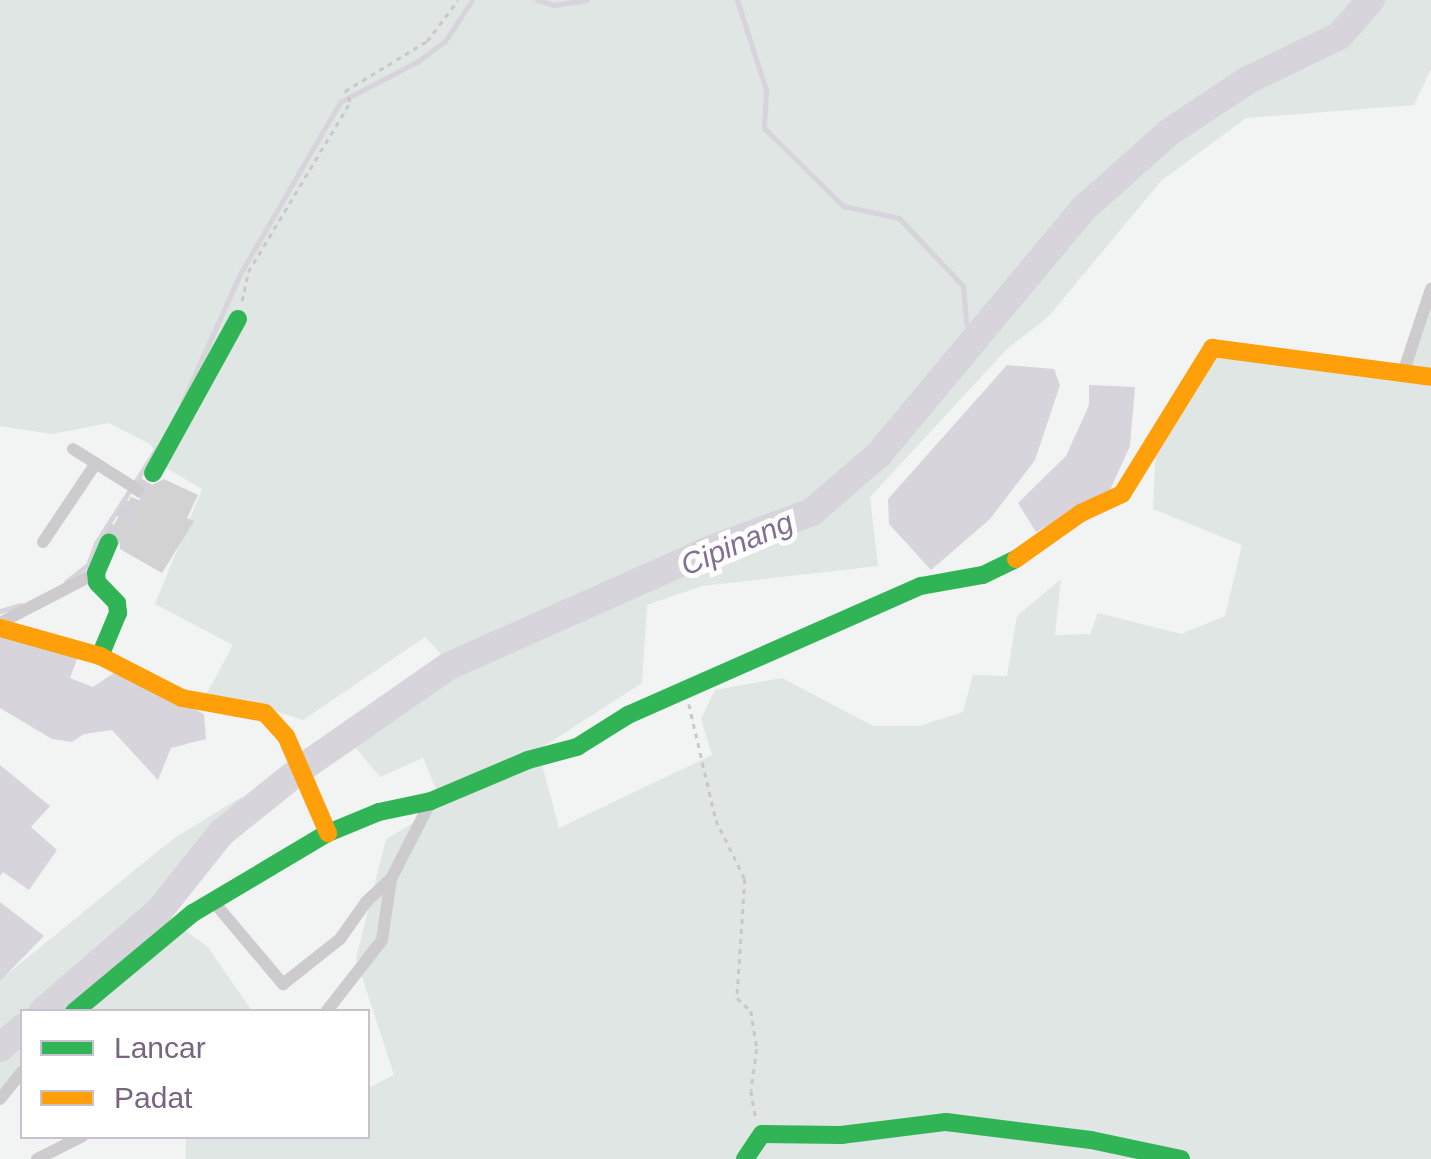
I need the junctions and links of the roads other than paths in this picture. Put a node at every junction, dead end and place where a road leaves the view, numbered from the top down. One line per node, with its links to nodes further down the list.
1 (1431, 289): 3 (street)
2 (238, 319): 7 (street)
3 (1402, 372): 4 (street); 14 (street)
4 (1431, 376)
5 (74, 449): 6 (street)
6 (96, 462): 8 (street); 9 (street)
7 (153, 473)
8 (133, 486)
9 (43, 542)
10 (109, 543): 11 (street)
11 (96, 573): 12 (street); 13 (street)
12 (0, 626): 13 (street)
13 (100, 656): 15 (street)
14 (432, 801): 15 (street); 16 (street)
15 (328, 833): 17 (street)
16 (391, 879): 17 (street); 19 (street)
17 (213, 900): 18 (street)
18 (78, 1009)
19 (328, 1009)
20 (20, 1074): 21 (street)
21 (0, 1099)
22 (77, 1139): 23 (street)
23 (37, 1159)
24 (745, 1159): 25 (street)
25 (1180, 1159)

